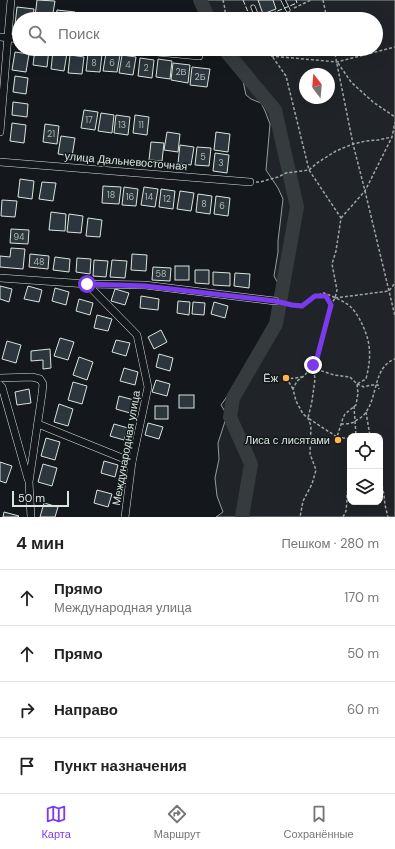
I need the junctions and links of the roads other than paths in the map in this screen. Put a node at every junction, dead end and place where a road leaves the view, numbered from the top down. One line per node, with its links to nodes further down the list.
1 (11, 0): 7 (street)
2 (283, 0): 4 (lane)
3 (253, 7): 5 (lane)
4 (288, 10)
5 (255, 12)
6 (0, 37): 7 (street)
7 (8, 38): 8 (street); 9 (street)
8 (12, 38)
9 (0, 132)
10 (0, 162): 11 (street, улица Дальневосточная)
11 (250, 182)
12 (0, 278): 13 (street)
13 (87, 284): 14 (street); 18 (street, Международная улица)
14 (275, 301)
15 (0, 378): 17 (street)
16 (0, 386): 19 (street)
17 (38, 424): 18 (street); 19 (street)
18 (132, 462): 21 (street, Международная улица)
19 (29, 482): 20 (street)
20 (31, 517)
21 (125, 517)

